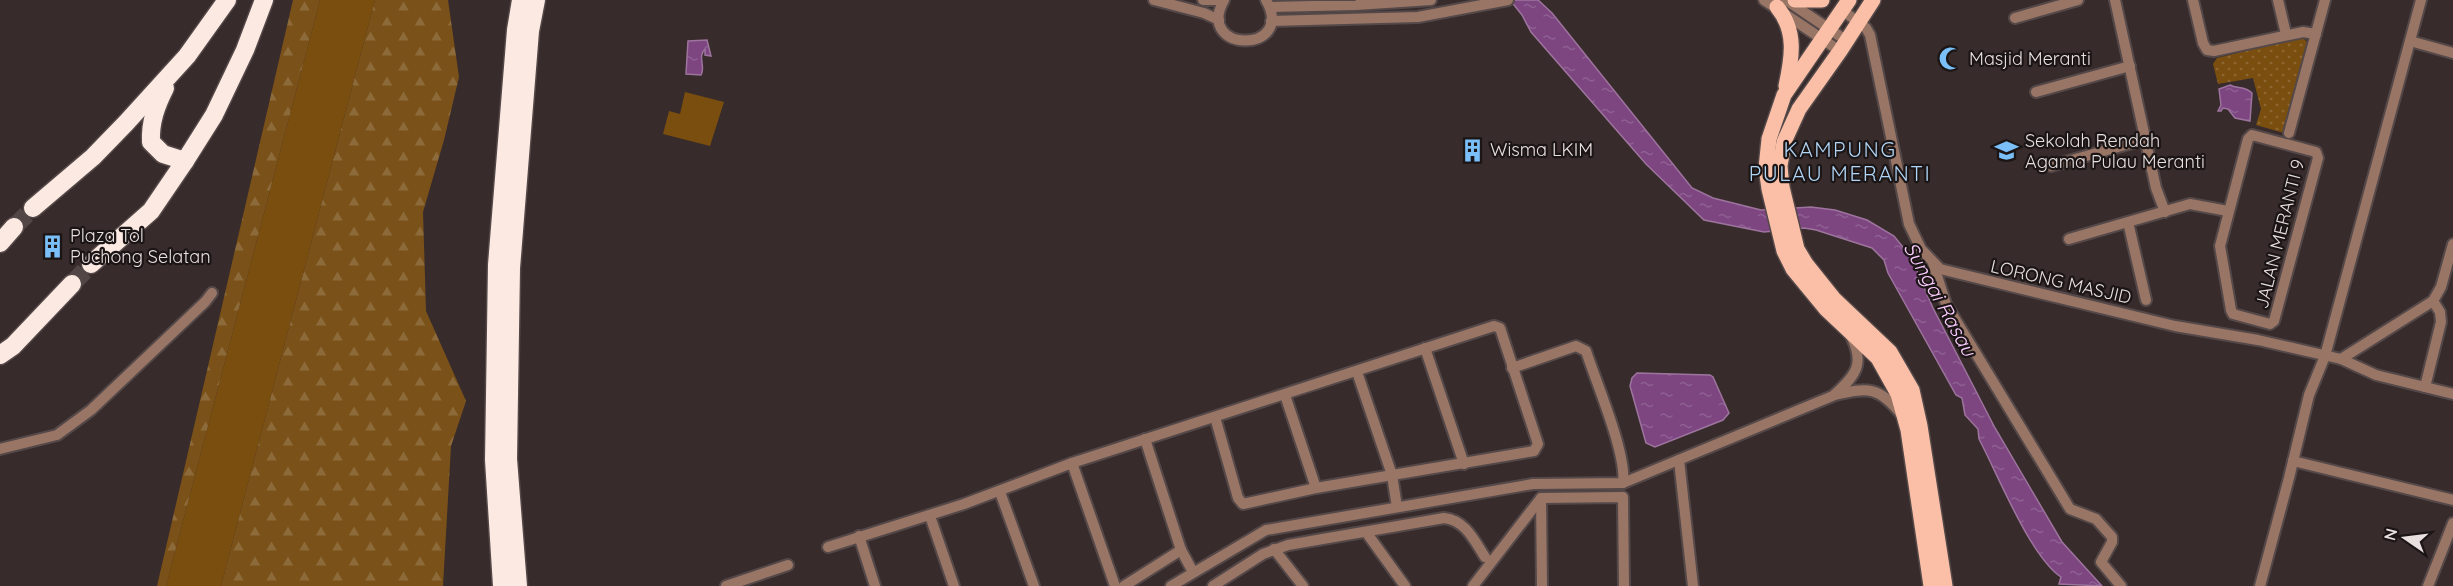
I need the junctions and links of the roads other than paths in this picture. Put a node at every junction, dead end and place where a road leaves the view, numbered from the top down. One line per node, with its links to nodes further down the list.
1 (227, 0): 33 (highway)
2 (264, 0): 38 (highway)
3 (521, 0): 92 (highway)
4 (536, 0): 93 (highway)
5 (1154, 0): 23 (street)
6 (1203, 0): 7 (street)
7 (1223, 0): 23 (street)
8 (1431, 0): 20 (street)
9 (1795, 0): 10 (main road)
10 (1822, 0)
11 (1873, 0): 25 (main road)
12 (2078, 0): 22 (street)
13 (2115, 0): 32 (street)
14 (2193, 0): 27 (street)
15 (2278, 0): 27 (street)
16 (2325, 0): 28 (street)
17 (2421, 0): 29 (street)
18 (1505, 1): 24 (street)
19 (1775, 2): 26 (street); 35 (main road)
20 (1268, 3): 24 (street)
21 (1845, 5): 25 (street); 26 (main road)
22 (2015, 18)
23 (1219, 20): 24 (street)
24 (1271, 21)
25 (1860, 22): 30 (main road); 50 (street)
26 (1826, 33): 30 (street); 35 (main road)
27 (2286, 34): 28 (street)
28 (2316, 34): 36 (street)
29 (2410, 41): 31 (street); 59 (street)
30 (1844, 46): 40 (main road)
31 (2453, 53)
32 (2130, 66): 34 (street); 37 (street)
33 (172, 73): 38 (highway); 41 (highway)
34 (2036, 92)
35 (1784, 95): 40 (main road)
36 (2287, 138): 42 (street); 42 (street, JALAN MERANTI 9)
37 (2146, 139): 39 (street); 43 (street)
38 (185, 161): 51 (highway)
39 (2051, 166)
40 (1775, 188): 49 (main road)
41 (33, 208)
42 (2228, 211): 43 (street)
43 (2165, 212): 44 (street)
44 (2128, 222): 46 (street); 54 (street)
45 (14, 227): 47 (highway)
46 (2068, 239)
47 (0, 243)
48 (2453, 244): 55 (street)
49 (1790, 250): 56 (main road); 109 (main road)
50 (1933, 263): 59 (street, LORONG MASJID); 110 (street)
51 (91, 264)
52 (72, 284): 58 (highway)
53 (212, 293): 70 (street)
54 (2146, 300)
55 (2437, 306): 60 (street); 63 (street)
56 (1846, 327): 66 (street); 68 (main road)
57 (1425, 348): 61 (street); 62 (street); 74 (street)
58 (0, 355)
59 (2325, 356): 60 (street, LORONG MASJID); 72 (street)
60 (2341, 359): 63 (street, LORONG MASJID)
61 (1512, 368): 74 (street); 76 (street)
62 (1357, 372): 65 (street); 75 (street)
63 (2425, 387): 64 (street, LORONG MASJID)
64 (2453, 394)
65 (1285, 395): 67 (street); 77 (street)
66 (1835, 395): 68 (street); 71 (street)
67 (1215, 417): 69 (street); 77 (street)
68 (1905, 419): 108 (main road)
69 (1145, 439): 73 (street); 88 (street)
70 (0, 449)
71 (1679, 460): 76 (street); 107 (street)
72 (2293, 461): 80 (street); 111 (street)
73 (1072, 463): 78 (street); 98 (street)
74 (1464, 464): 75 (street)
75 (1392, 475): 77 (street); 81 (street)
76 (1623, 483): 81 (street)
77 (1316, 488)
78 (1000, 492): 82 (street); 97 (street)
79 (1541, 498): 104 (street); 105 (street); 106 (street)
80 (2453, 500)
81 (1397, 507): 91 (street)
82 (930, 516): 85 (street); 96 (street)
83 (2453, 524): 112 (street)
84 (1365, 532): 87 (street); 89 (street); 103 (street)
85 (859, 536): 86 (street); 95 (street)
86 (828, 547)
87 (1274, 549): 101 (street); 102 (street)
88 (1181, 550): 91 (street); 99 (street)
89 (1485, 557)
90 (788, 565): 94 (street)
91 (1193, 572): 100 (street)
92 (502, 586)
93 (518, 586)
94 (726, 586)
95 (875, 586)
96 (954, 586)
97 (1034, 586)
98 (1115, 586)
99 (1124, 586)
100 (1171, 586)
101 (1213, 586)
102 (1303, 586)
103 (1405, 586)
104 (1473, 586)
105 (1542, 586)
106 (1624, 586)
107 (1693, 586)
108 (1931, 586)
109 (1945, 586)
110 (2121, 586)
111 (2260, 586)
112 (2428, 586)

